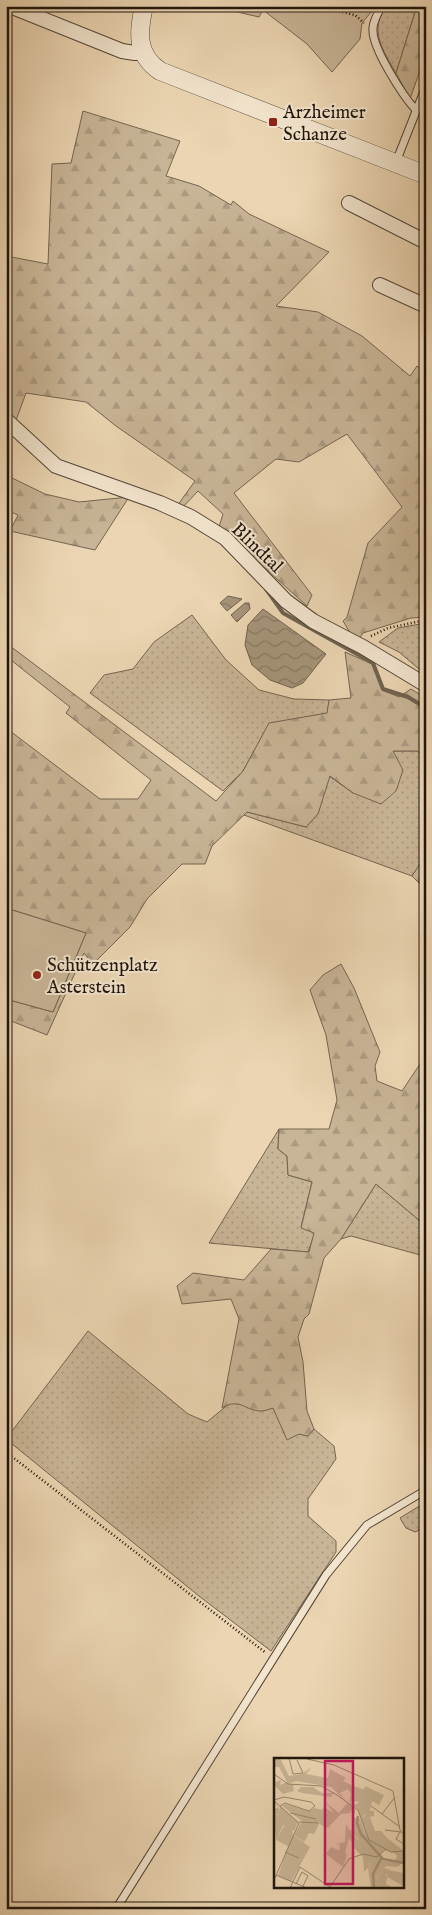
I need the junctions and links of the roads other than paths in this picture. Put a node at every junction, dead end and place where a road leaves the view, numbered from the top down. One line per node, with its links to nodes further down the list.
1 (10, 6): 4 (street)
2 (144, 6): 4 (street)
3 (382, 6): 6 (lane)
4 (142, 51): 7 (street)
5 (426, 86): 6 (lane)
6 (415, 109): 7 (lane)
7 (396, 162): 8 (street)
8 (426, 175)
9 (349, 204): 10 (street)
10 (426, 242)
11 (380, 285): 12 (street)
12 (426, 306)
13 (6, 420): 14 (street, Blindtal)
14 (426, 685)
15 (426, 1490): 16 (lane)
16 (116, 1909)

